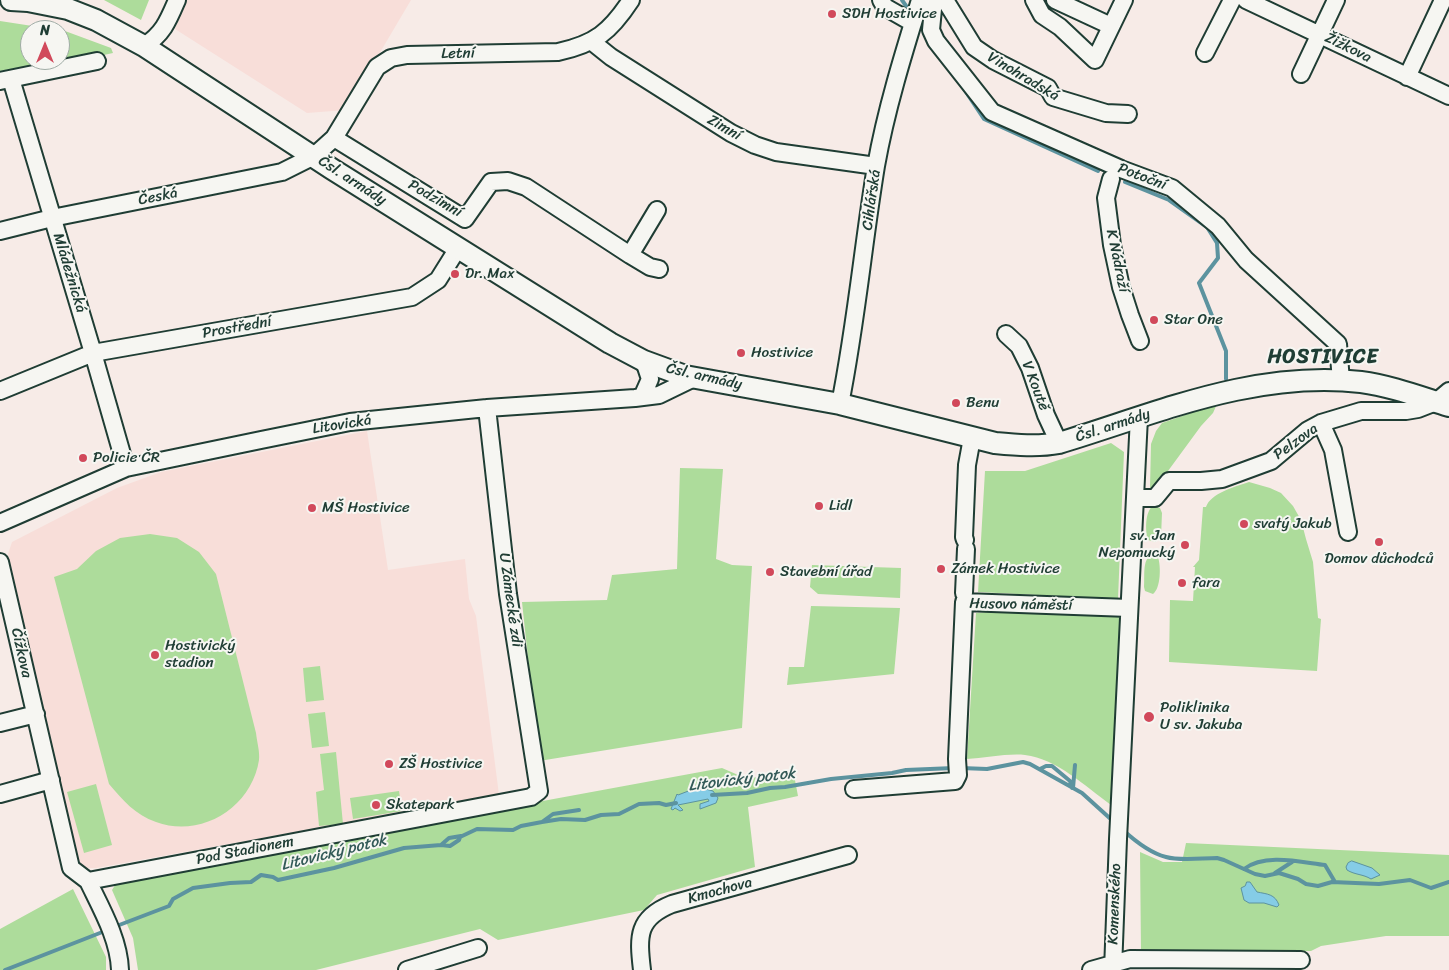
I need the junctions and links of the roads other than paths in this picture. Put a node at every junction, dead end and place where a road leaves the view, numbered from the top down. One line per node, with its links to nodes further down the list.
1 (11, 0): 18 (main road, Čsl. armády)
2 (177, 0): 18 (street)
3 (631, 0): 17 (street, Letní)
4 (881, 0): 14 (street)
5 (931, 0): 41 (street, Potoční)
6 (945, 0): 25 (street, Vinohradská)
7 (1034, 0): 15 (street)
8 (1055, 0): 15 (street)
9 (1124, 0): 15 (street)
10 (1232, 0): 19 (street)
11 (1246, 0): 16 (street, Žižkova)
12 (1336, 0): 16 (street)
13 (1443, 0): 22 (street)
14 (916, 14): 28 (street, Cihlářská)
15 (1108, 32)
16 (1320, 34): 21 (street); 22 (street, Žižkova)
17 (592, 41): 26 (street, Letní); 28 (street, Zimní)
18 (144, 46): 27 (main road, Čsl. armády)
19 (1205, 53)
20 (97, 61): 23 (street)
21 (1301, 74)
22 (1407, 77): 24 (street, Žižkova)
23 (5, 80): 31 (street, Mládežnická)
24 (1449, 96)
25 (1128, 114)
26 (334, 138): 27 (street, Letní); 34 (street, Podzimní)
27 (314, 156): 31 (street, Česká); 33 (main road, Čsl. armády)
28 (876, 166): 45 (street, Cihlářská)
29 (1110, 179): 37 (street, K Nádraží)
30 (657, 210): 34 (street)
31 (52, 218): 32 (street, Česká); 38 (street, Mládežnická)
32 (0, 231)
33 (458, 248): 38 (street, Prostřední); 39 (main road, Čsl. armády)
34 (630, 255): 35 (street, Podzimní)
35 (659, 269)
36 (1006, 334): 50 (street, V Koutě)
37 (1140, 340)
38 (93, 353): 42 (street, Prostřední); 51 (street, Mládežnická)
39 (644, 360): 40 (main road, Čsl. armády); 43 (street)
40 (694, 378): 43 (street, Litovická); 45 (main road, Čsl. armády)
41 (1341, 380): 44 (main road, Čsl. armády); 47 (main road, Čsl. armády)
42 (0, 392)
43 (642, 397): 46 (street, Litovická)
44 (1445, 400): 48 (street, Pelzova)
45 (840, 404): 49 (main road, Čsl. armády)
46 (487, 408): 51 (street, Litovická); 62 (street, U Zámecké zdi)
47 (1139, 417): 50 (main road, Čsl. armády); 52 (street)
48 (1321, 423): 52 (street, Pelzova); 54 (street)
49 (972, 438): 50 (main road, Čsl. armády); 56 (street, Husovo náměstí)
50 (1059, 443)
51 (126, 468): 53 (street, Litovická)
52 (1135, 498): 57 (street)
53 (0, 523)
54 (1348, 532)
55 (0, 562): 58 (street, Čížkova)
56 (964, 593)
57 (1129, 608): 61 (street, Husovo náměstí); 68 (street, Komenského)
58 (36, 714): 59 (street); 60 (street, Čížkova)
59 (0, 723)
60 (51, 780): 63 (street); 65 (street, Čížkova)
61 (854, 789)
62 (539, 791): 65 (street, Pod Stadionem)
63 (0, 794)
64 (848, 855): 71 (street, Kmochova)
65 (88, 881): 69 (street)
66 (478, 948): 70 (street)
67 (1301, 960): 68 (street)
68 (1113, 967): 72 (street)
69 (120, 970)
70 (408, 970)
71 (642, 970)
72 (1091, 970)

